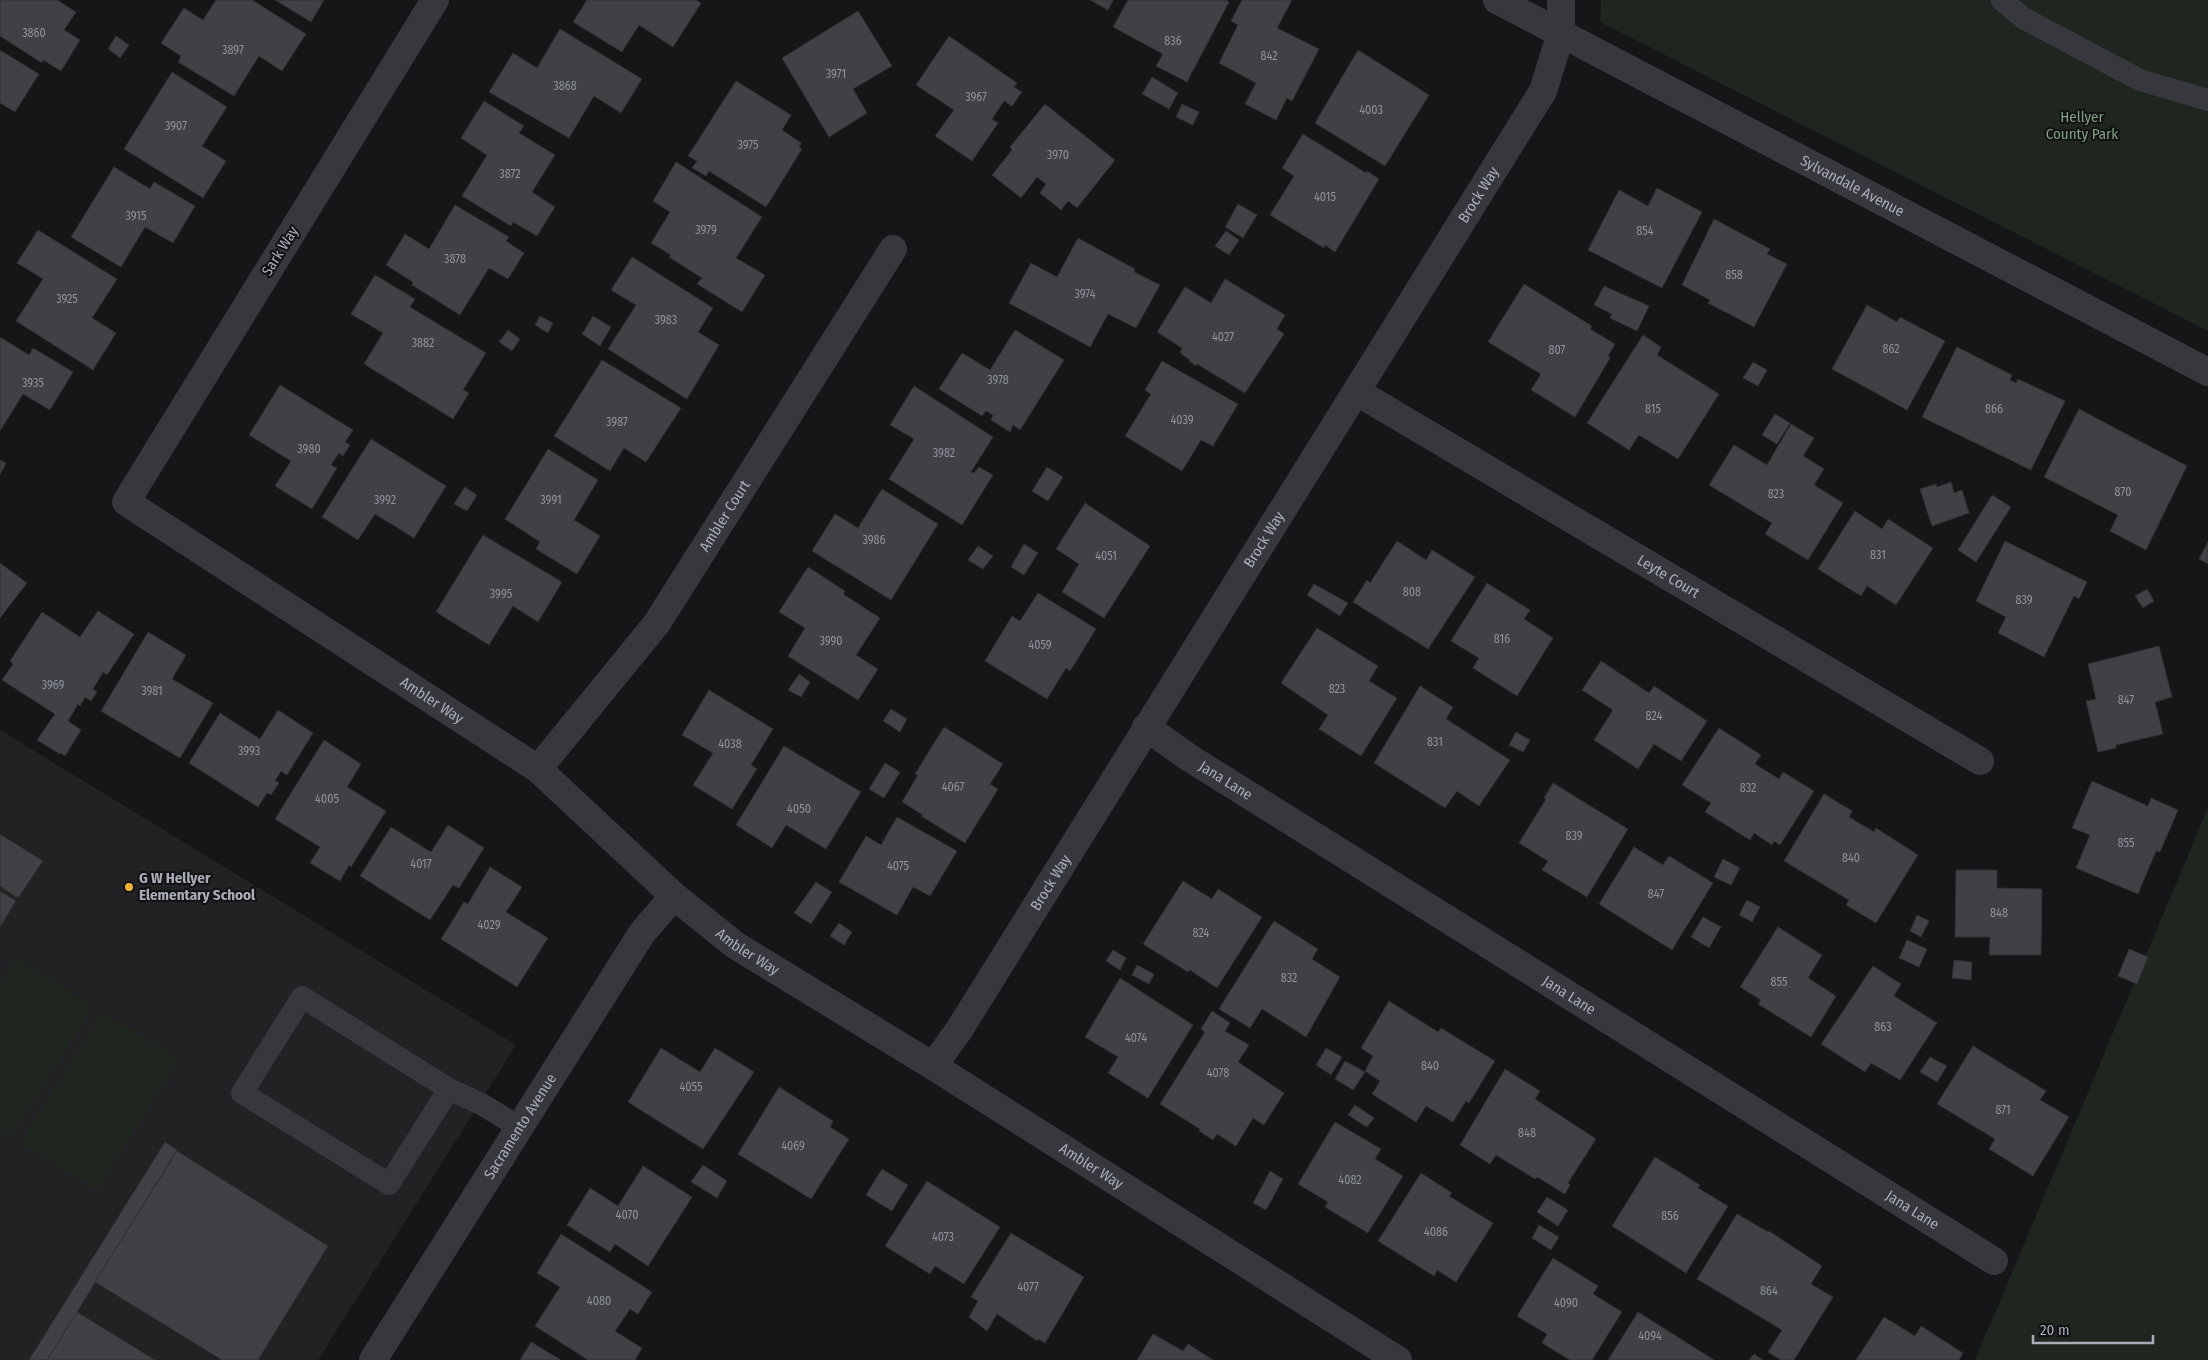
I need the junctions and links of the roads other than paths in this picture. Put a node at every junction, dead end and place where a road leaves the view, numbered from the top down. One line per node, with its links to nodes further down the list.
1 (435, 0): 10 (street, Sark Way)
2 (1497, 0): 5 (street, Sylvandale Avenue)
3 (1561, 0): 5 (street, Brock Way)
4 (2002, 0): 6 (lane)
5 (1561, 33): 8 (street, Sylvandale Avenue); 9 (street, Brock Way)
6 (2208, 100)
7 (894, 249): 13 (street, Ambler Court)
8 (2208, 372)
9 (1357, 392): 11 (street, Brock Way); 12 (street, Leyte Court)
10 (126, 502): 13 (street, Ambler Way)
11 (1146, 727): 15 (street, Brock Way); 18 (street, Jana Lane)
12 (1980, 761)
13 (538, 769): 14 (street, Ambler Way)
14 (674, 896): 15 (street, Ambler Way); 17 (street, Sacramento Avenue)
15 (933, 1066): 20 (street, Ambler Way)
16 (449, 1089): 16 (lane); 17 (lane)
17 (519, 1127): 19 (street, Sacramento Avenue)
18 (1994, 1261)
19 (373, 1360)
20 (1398, 1360)

